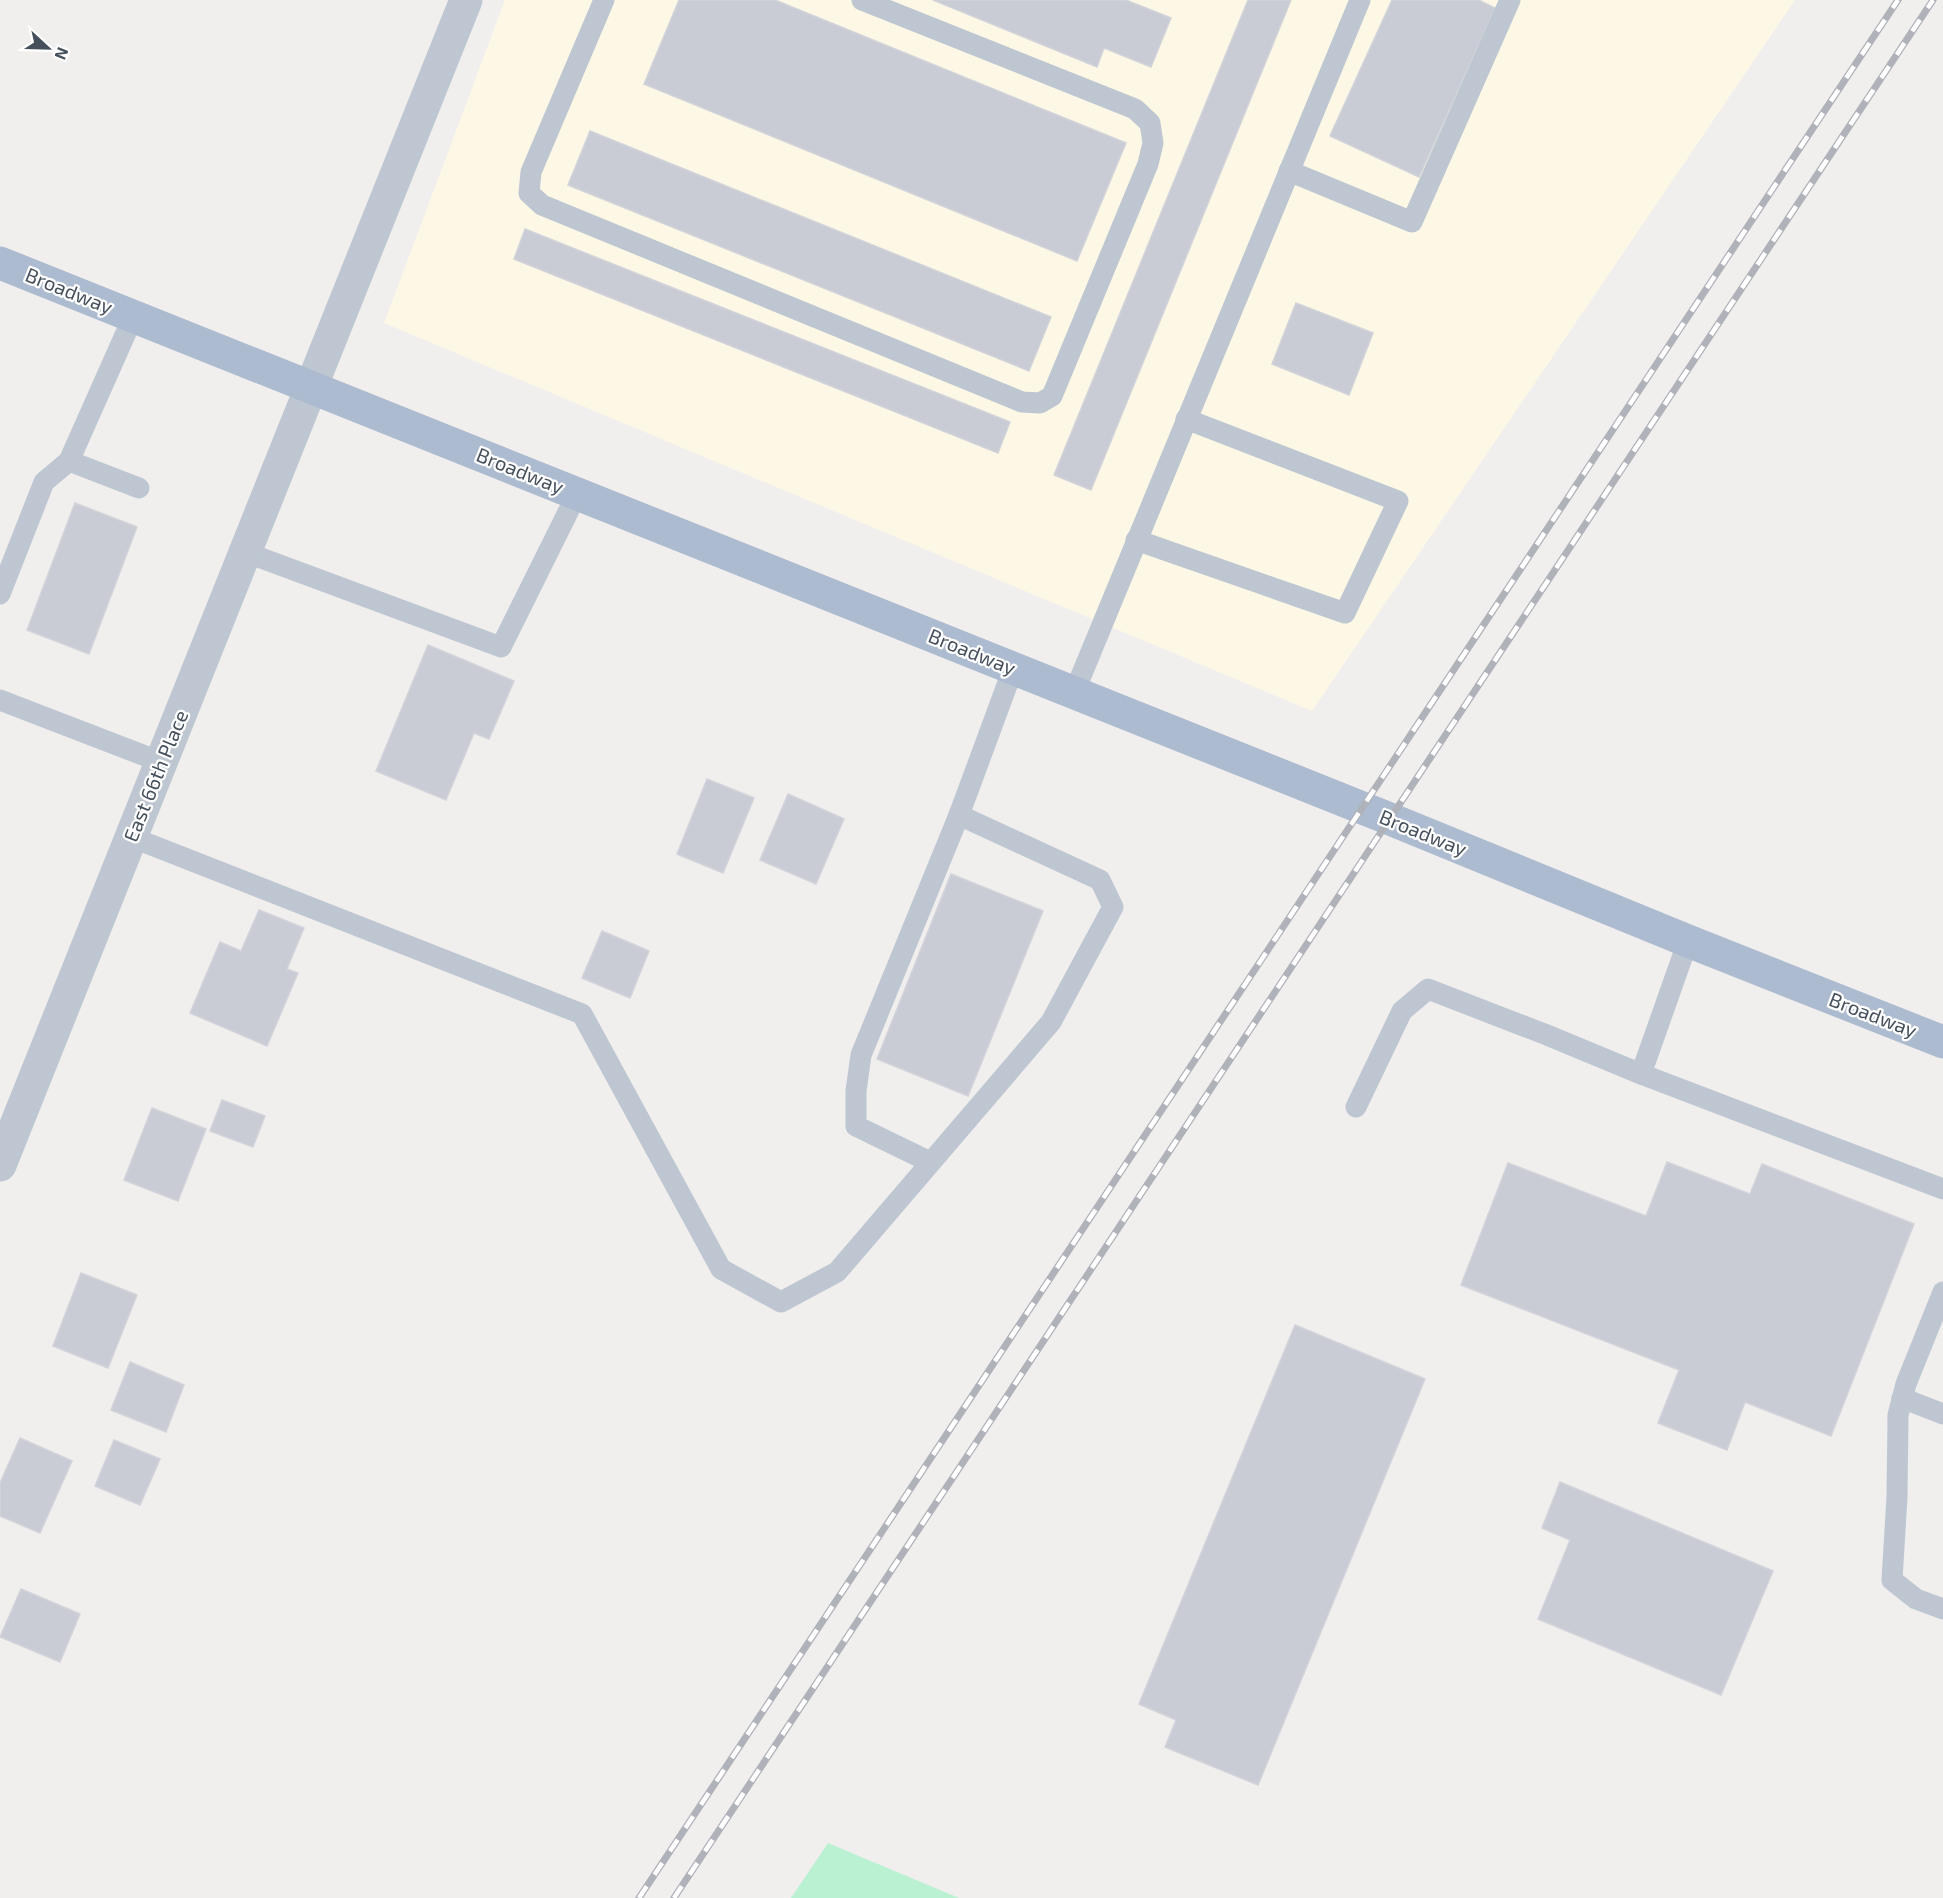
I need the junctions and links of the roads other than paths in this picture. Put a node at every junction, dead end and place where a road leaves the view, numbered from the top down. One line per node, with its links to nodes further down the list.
1 (466, 0): 9 (street, East 66th Place)
2 (604, 0): 3 (lane)
3 (862, 0)
4 (1360, 0): 6 (lane)
5 (1510, 0): 6 (lane)
6 (1289, 171): 10 (lane)
7 (0, 262): 8 (main road, Broadway)
8 (132, 317): 9 (main road, Broadway); 11 (lane)
9 (312, 388): 13 (main road, Broadway); 15 (street, East 66th Place)
10 (1186, 419): 14 (lane); 14 (lane)
11 (69, 461): 12 (lane); 16 (lane)
12 (139, 488)
13 (577, 494): 15 (lane); 17 (main road, Broadway)
14 (1136, 540): 18 (lane)
15 (245, 552): 20 (street, East 66th Place)
16 (0, 594)
17 (1013, 669): 18 (main road, Broadway); 21 (lane)
18 (1074, 693): 23 (main road, Broadway)
19 (0, 700): 20 (lane)
20 (161, 762): 22 (street, East 66th Place)
21 (959, 814): 27 (lane); 27 (lane)
22 (131, 837): 27 (lane); 28 (street, East 66th Place)
23 (1688, 942): 24 (main road, Broadway); 25 (lane)
24 (1943, 1042)
25 (1641, 1074): 26 (lane); 29 (lane)
26 (1356, 1107)
27 (930, 1162)
28 (0, 1165)
29 (1943, 1190)
30 (1943, 1292): 31 (lane)
31 (1902, 1398): 32 (lane); 33 (lane)
32 (1943, 1414)
33 (1943, 1609)

